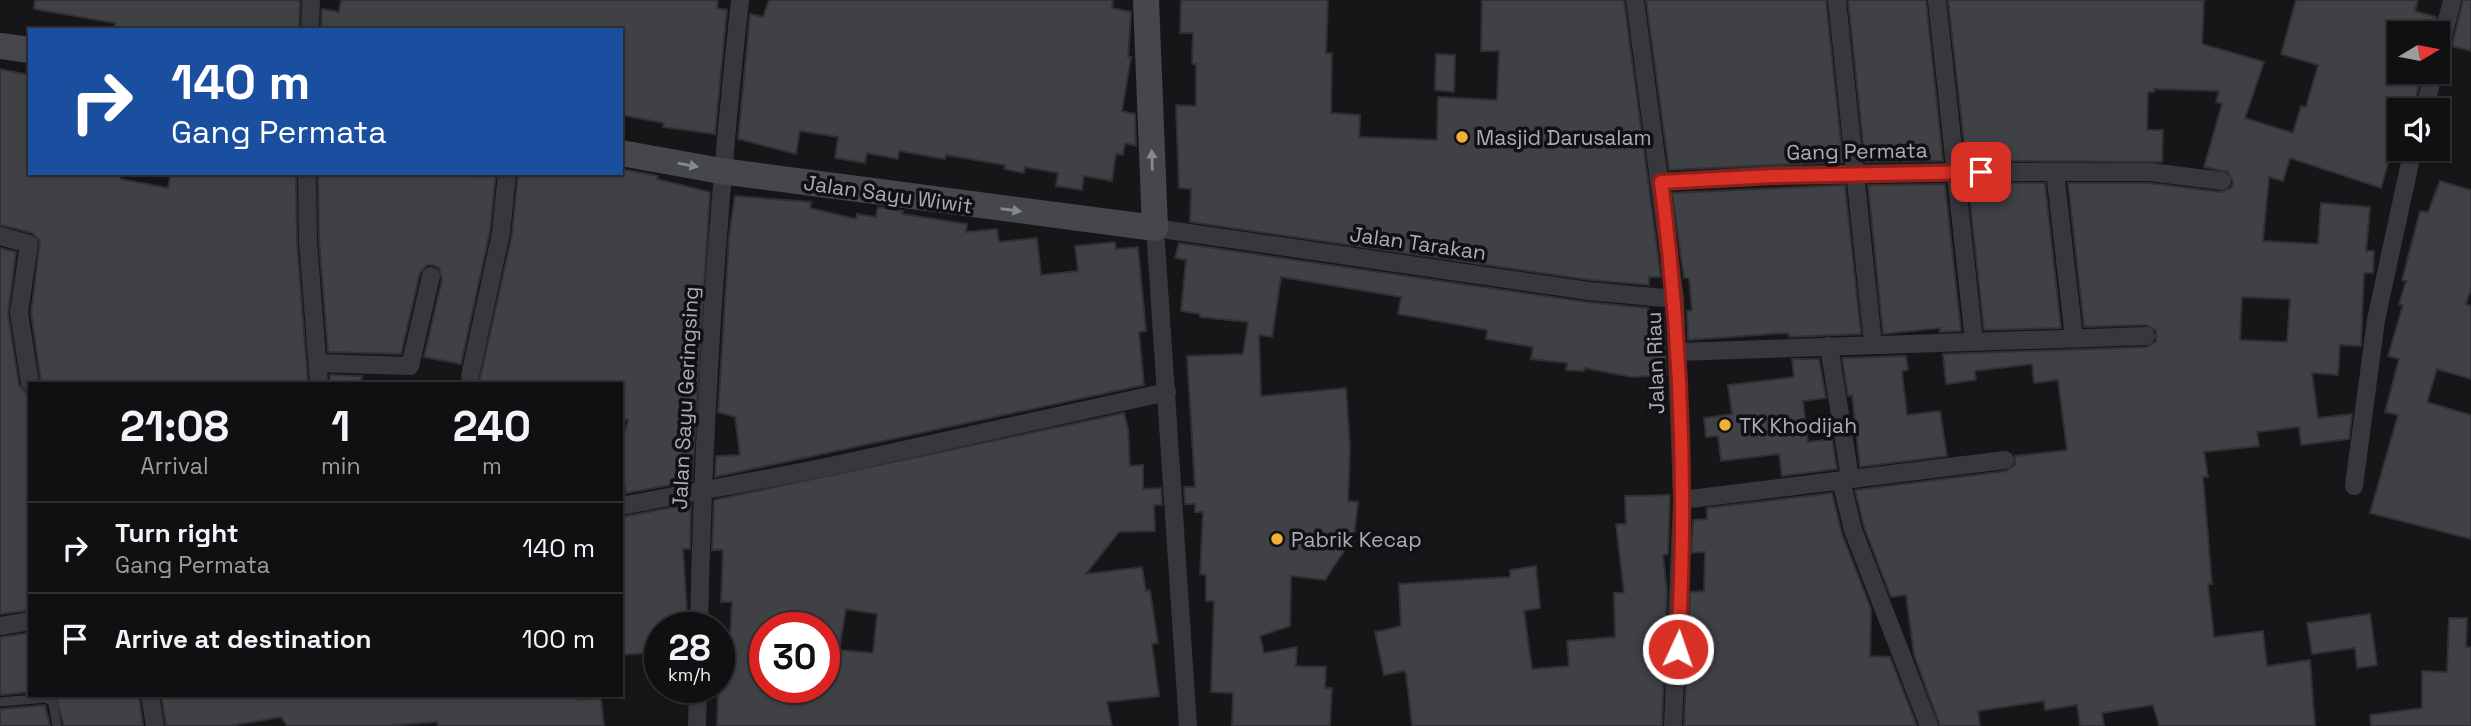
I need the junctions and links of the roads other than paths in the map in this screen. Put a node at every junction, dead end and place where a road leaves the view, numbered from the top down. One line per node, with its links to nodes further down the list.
1 (312, 0): 9 (street)
2 (740, 0): 14 (street, Jalan Sayu Geringsing)
3 (1146, 0): 22 (main road, one-way to 3)
4 (1634, 0): 21 (street, Jalan Riau)
5 (1837, 0): 17 (street)
6 (1937, 0): 15 (street)
7 (2452, 0): 8 (street)
8 (2447, 21)
9 (310, 28)
10 (0, 46): 11 (main road)
11 (28, 50)
12 (623, 153): 14 (main road, Jalan Sayu Wiwit, one-way to 14)
13 (2410, 161): 39 (street)
14 (721, 171): 22 (main road, Jalan Sayu Wiwit, one-way to 22); 40 (street, Jalan Sayu Geringsing)
15 (1956, 172): 16 (street, Gang Permata); 17 (street, Gang Permata); 28 (street)
16 (2055, 172): 20 (street, Gang Permata); 27 (street)
17 (1856, 174): 21 (street, Gang Permata); 29 (street)
18 (307, 175): 32 (street)
19 (507, 175): 33 (street)
20 (2221, 181)
21 (1661, 182): 25 (street, Jalan Riau)
22 (1155, 228): 25 (street, Jalan Tarakan); 36 (street)
23 (0, 236): 34 (street)
24 (430, 276): 32 (street)
25 (1675, 299): 31 (street, Jalan Riau)
26 (2146, 336): 27 (street)
27 (2074, 338): 28 (street)
28 (1973, 341): 29 (street)
29 (1873, 344): 30 (street)
30 (1829, 346): 31 (street); 38 (street)
31 (1678, 352): 41 (street, Jalan Riau)
32 (318, 363): 35 (street)
33 (470, 376)
34 (30, 382)
35 (319, 382)
36 (1167, 392): 40 (street); 52 (street)
37 (2005, 460): 38 (street)
38 (1845, 479): 41 (street); 54 (street)
39 (2354, 486)
40 (702, 489): 42 (street); 43 (street, Jalan Sayu Geringsing)
41 (1682, 500): 53 (street, Jalan Riau)
42 (623, 506)
43 (699, 612)
44 (28, 621): 45 (street)
45 (0, 626)
46 (150, 697): 50 (street)
47 (0, 702): 49 (lane)
48 (698, 703): 51 (street)
49 (57, 726)
50 (155, 726)
51 (697, 726)
52 (1188, 726)
53 (1674, 726)
54 (1929, 726)

